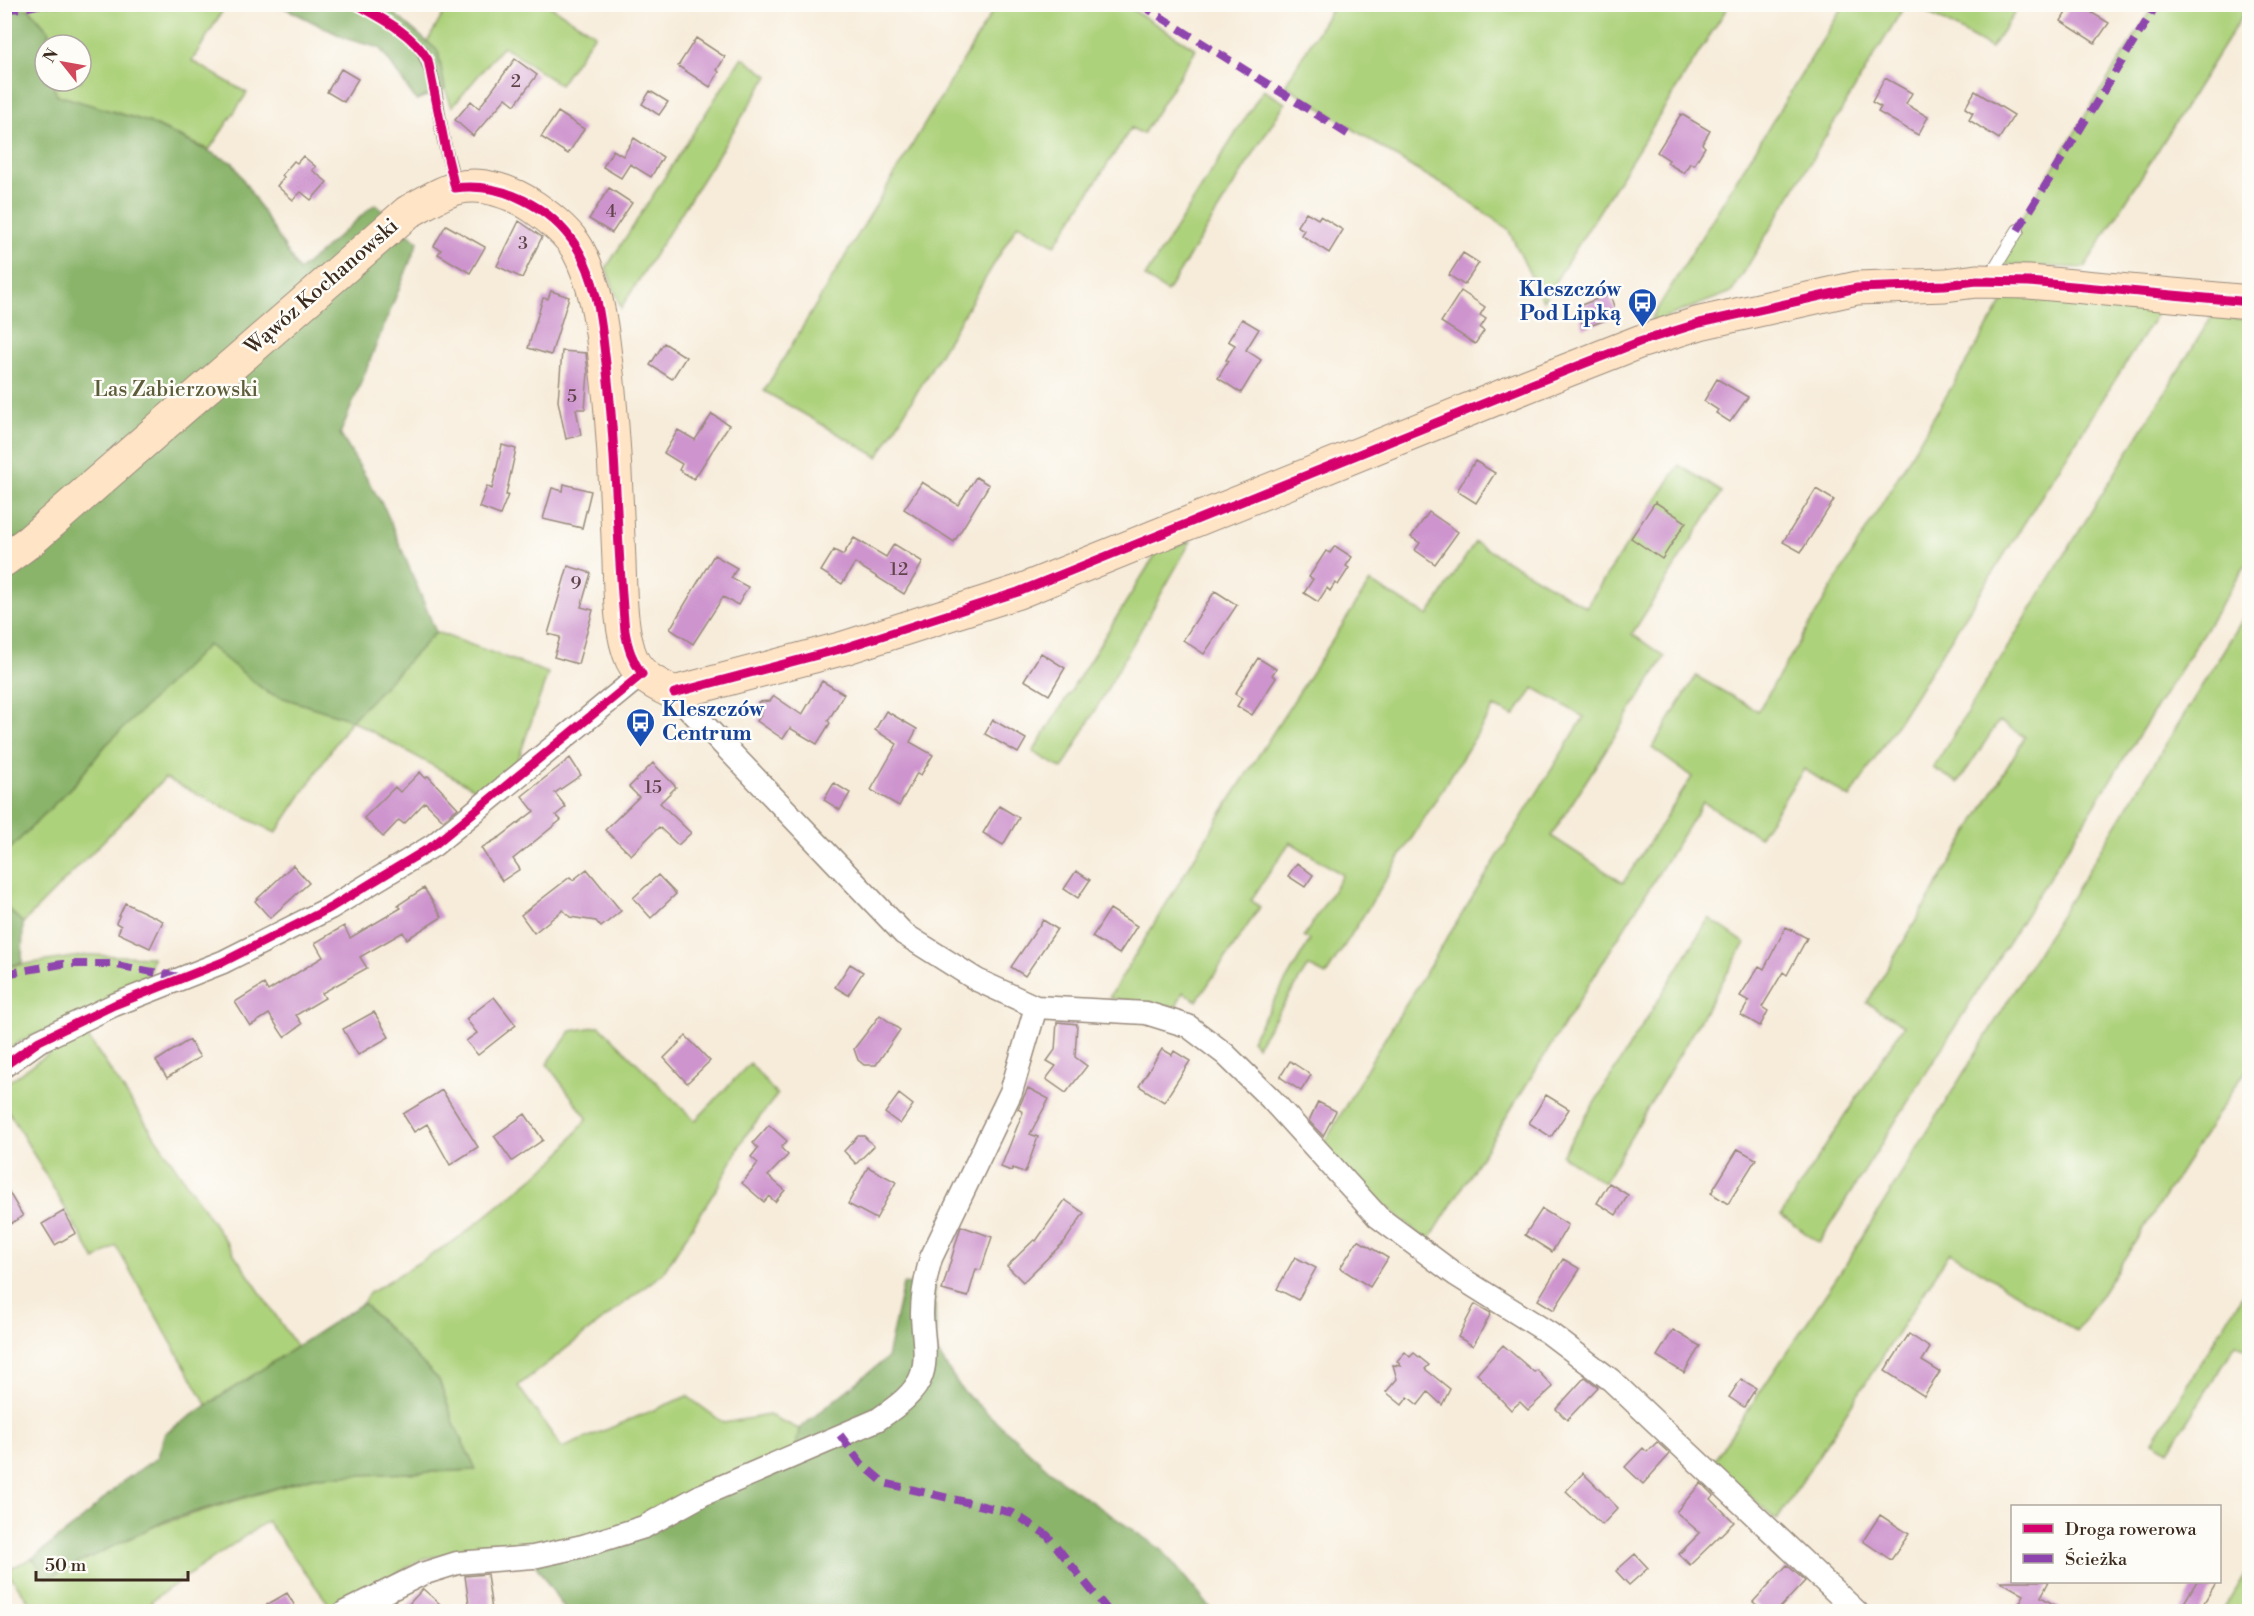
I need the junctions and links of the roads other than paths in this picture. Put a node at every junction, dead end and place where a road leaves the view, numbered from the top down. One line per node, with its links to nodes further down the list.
1 (423, 51): 2 (lane)
2 (455, 188): 6 (street, Wąwóz Kochanowski); 7 (street)
3 (2018, 230): 4 (lane)
4 (1987, 281): 5 (street); 8 (street)
5 (2250, 302)
6 (4, 560)
7 (642, 674): 8 (street); 10 (street)
8 (675, 693): 9 (street)
9 (1036, 1007): 11 (street); 12 (street)
10 (4, 1066)
11 (345, 1611)
12 (1857, 1611)

